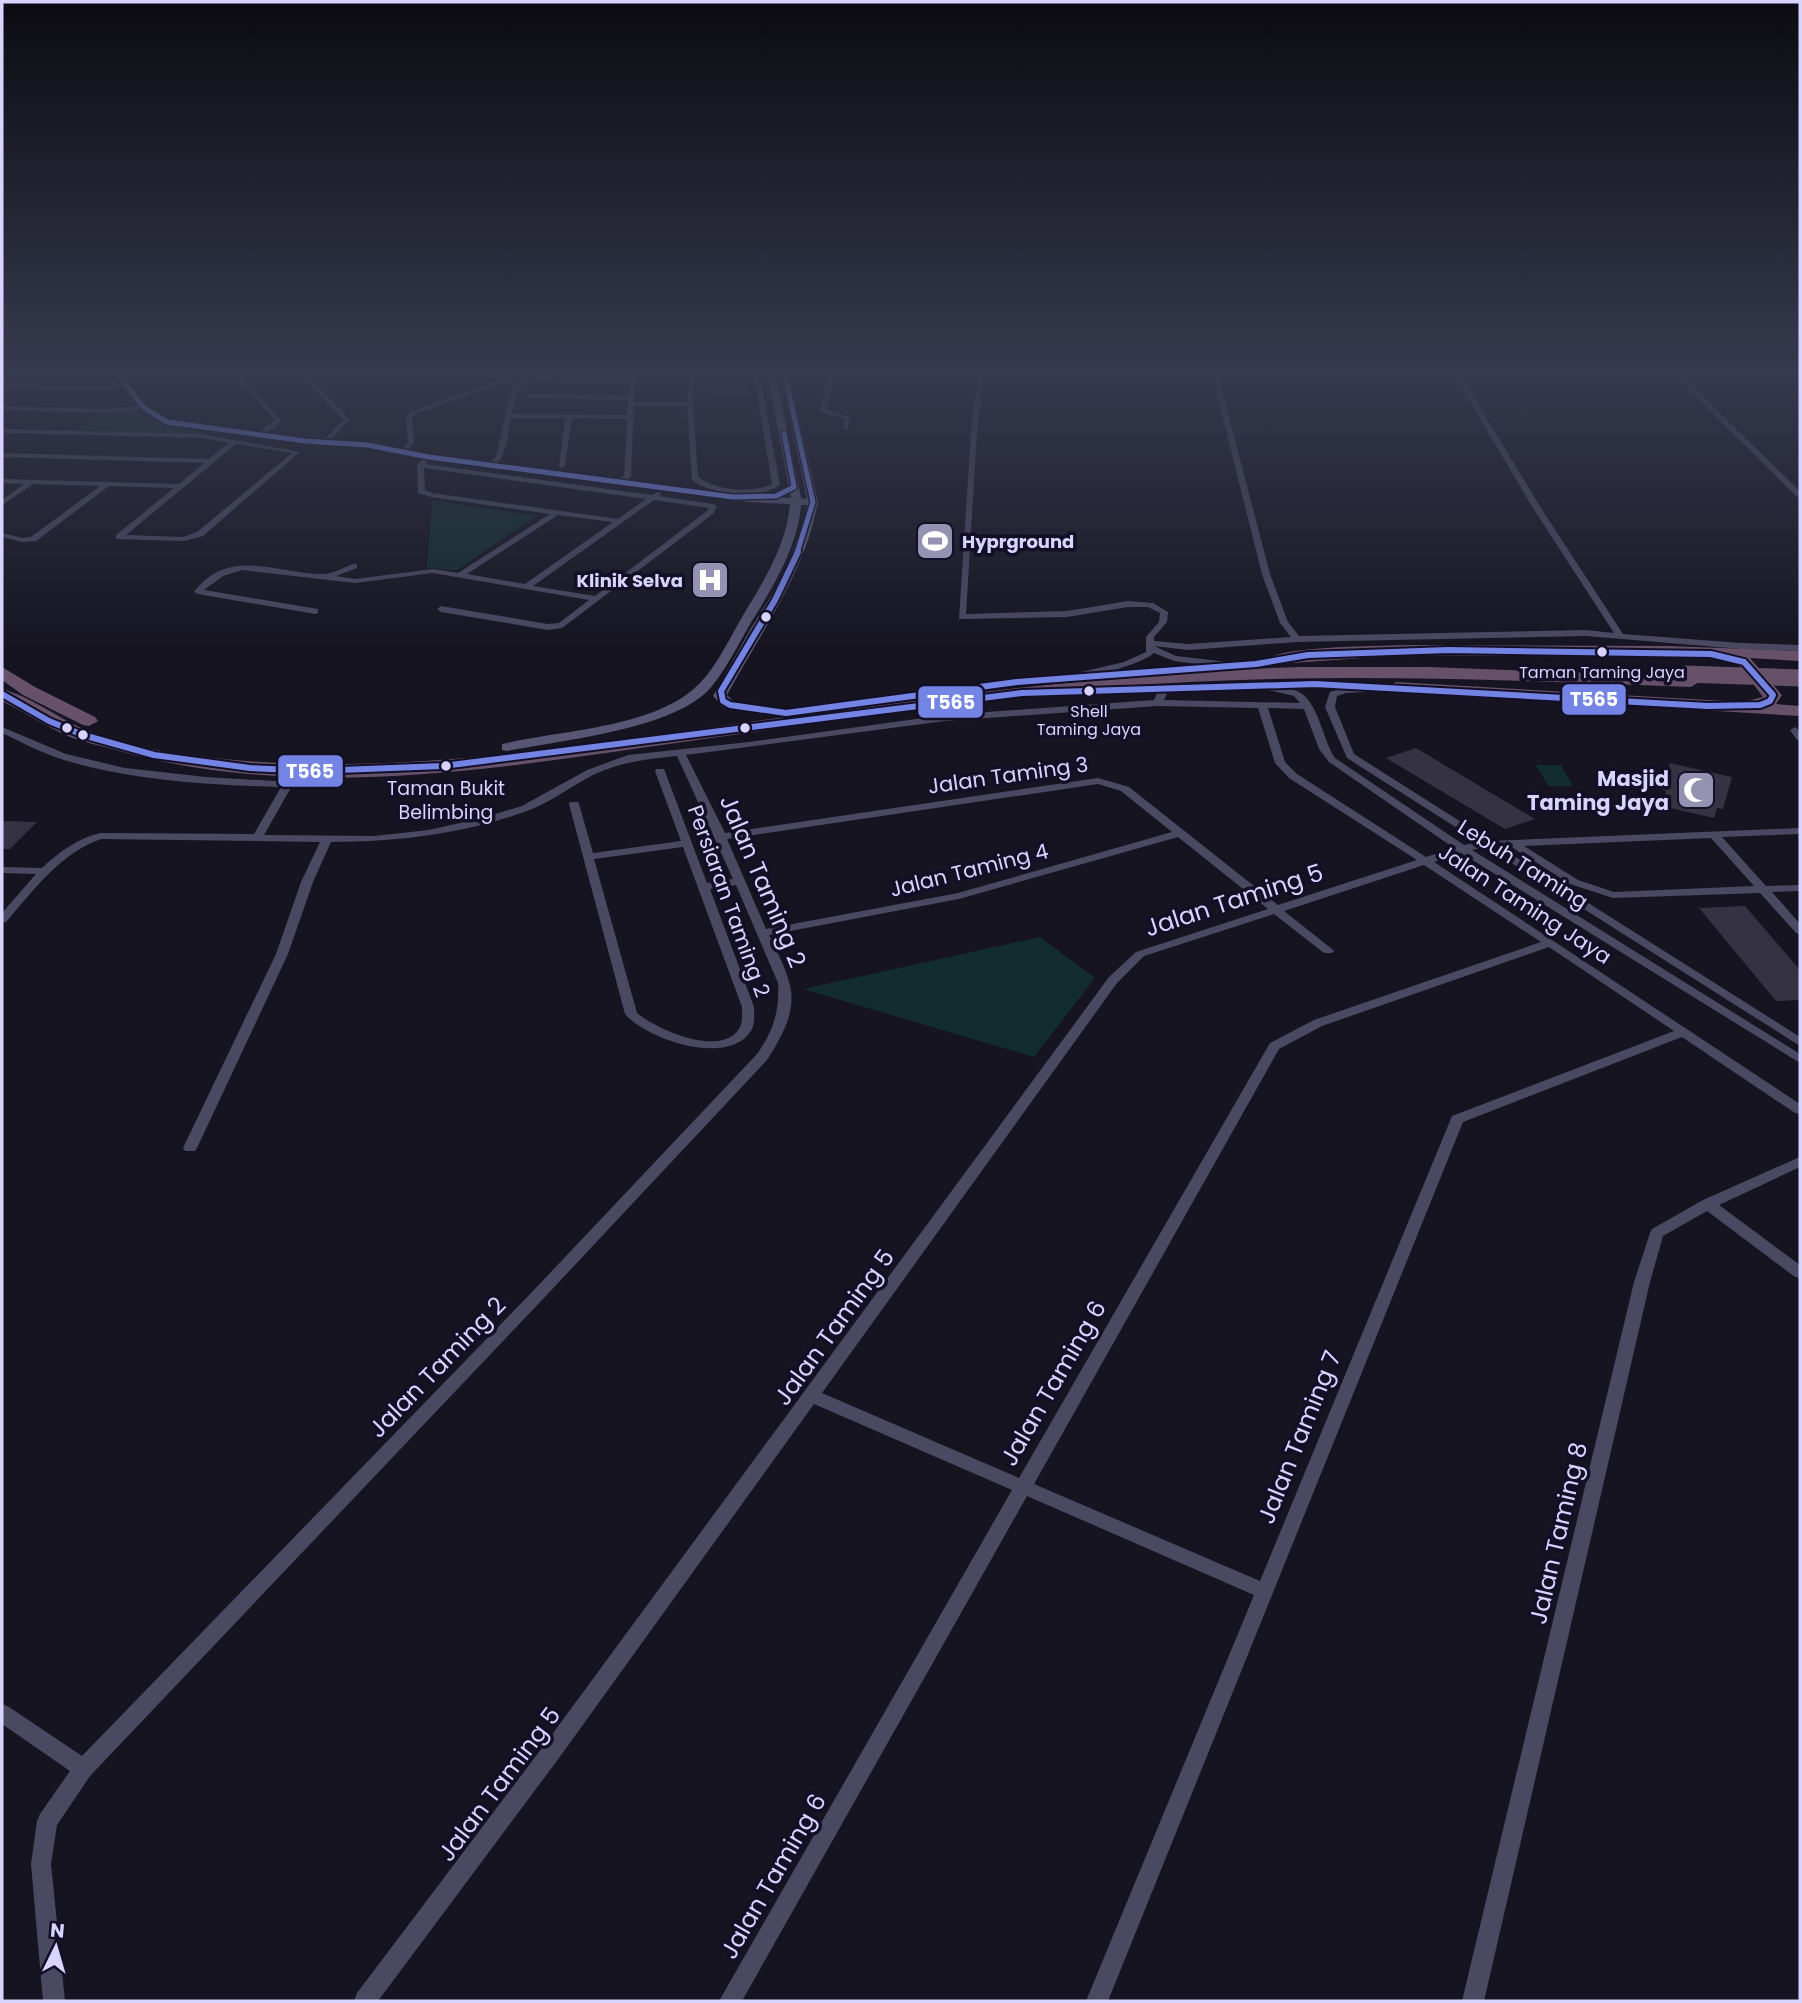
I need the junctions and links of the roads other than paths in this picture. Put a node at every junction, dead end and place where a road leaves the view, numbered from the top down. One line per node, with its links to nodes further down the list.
1 (206, 464): 19 (street)
2 (284, 464): 19 (street)
3 (423, 464): 30 (street)
4 (457, 464): 24 (street)
5 (495, 464): 16 (main road)
6 (627, 464): 16 (street)
7 (694, 464): 22 (street)
8 (772, 464): 22 (street)
9 (790, 464): 20 (main road)
10 (805, 464): 28 (main road)
11 (971, 464): 44 (street)
12 (1240, 464): 43 (street)
13 (1511, 464): 42 (street)
14 (1769, 464): 23 (street)
15 (2, 481): 17 (street)
16 (621, 481): 21 (main road)
17 (31, 482): 18 (street); 29 (street)
18 (107, 484): 19 (street); 33 (street)
19 (180, 486)
20 (794, 487): 25 (main road); 27 (main road)
21 (667, 488): 22 (main road); 24 (street)
22 (721, 492): 25 (main road)
23 (1800, 495)
24 (655, 496): 31 (street); 39 (street)
25 (733, 497): 26 (main road)
26 (749, 499): 27 (main road); 32 (main road)
27 (797, 502): 28 (main road); 32 (main road)
28 (813, 502): 65 (main road)
29 (2, 503)
30 (557, 512): 31 (street); 36 (street)
31 (620, 521): 38 (street)
32 (794, 522): 67 (main road)
33 (2, 535)
34 (354, 566): 37 (street)
35 (249, 567): 37 (street); 41 (street)
36 (460, 575): 37 (street); 38 (street)
37 (327, 577)
38 (526, 587): 39 (street)
39 (597, 599): 40 (street)
40 (441, 609)
41 (315, 611)
42 (1620, 635): 43 (street); 45 (street)
43 (1297, 639): 44 (street)
44 (1150, 646): 49 (street); 51 (street)
45 (1800, 648)
46 (1676, 652): 47 (highway); 48 (highway); 63 (highway)
47 (1800, 657): 60 (highway)
48 (1256, 664): 49 (highway); 52 (highway)
49 (1228, 665): 51 (highway)
50 (2, 672): 67 (highway)
51 (1076, 676): 65 (highway)
52 (1688, 678): 53 (highway, bridge); 56 (highway); 57 (highway)
53 (1800, 678)
54 (1253, 684): 55 (highway); 59 (highway); 62 (street)
55 (1401, 687): 63 (highway); 81 (street, Lebuh Taming)
56 (1800, 687)
57 (1022, 693): 59 (highway); 68 (highway)
58 (2, 694): 68 (highway)
59 (1162, 695): 61 (street); 69 (street)
60 (1800, 704)
61 (1262, 705): 62 (street); 84 (street, Jalan Taming Jaya)
62 (1308, 706): 82 (street, Lebuh Taming)
63 (1708, 706): 64 (highway)
64 (1800, 711)
65 (786, 713): 67 (highway)
66 (2, 730): 71 (street)
67 (507, 747)
68 (563, 752): 71 (highway)
69 (681, 754): 76 (street, Jalan Taming 2); 78 (street)
70 (660, 771): 79 (street, Persiaran Taming 2)
71 (288, 784): 77 (street)
72 (574, 804): 83 (street)
73 (1800, 831): 75 (street)
74 (1180, 833): 76 (street, Jalan Taming 3); 92 (street, Jalan Taming 3); 95 (street, Jalan Taming 4)
75 (1714, 835): 80 (street); 91 (street)
76 (721, 837): 88 (street, Jalan Taming 2)
77 (257, 838): 78 (street); 86 (street)
78 (326, 840): 103 (street)
79 (687, 843): 83 (street); 89 (street, Persiaran Taming 2)
80 (1512, 843): 81 (street); 91 (street)
81 (1487, 844): 82 (street); 99 (street, Lebuh Taming)
82 (1462, 849): 84 (street, Jalan Taming 5); 101 (street, Lebuh Taming)
83 (589, 857): 100 (street)
84 (1426, 862): 92 (street, Jalan Taming 5); 96 (street, Jalan Taming Jaya)
85 (6, 870): 86 (street); 87 (street)
86 (46, 871): 93 (street)
87 (2, 880)
88 (740, 881): 89 (street); 95 (street, Jalan Taming 2)
89 (704, 887): 100 (street, Persiaran Taming 2)
90 (1800, 888): 91 (street)
91 (1763, 890): 94 (street)
92 (1276, 910): 97 (street, Jalan Taming 3); 107 (street, Jalan Taming 5)
93 (2, 920)
94 (1800, 931)
95 (764, 933): 111 (street, Jalan Taming 2)
96 (1550, 943): 98 (street, Jalan Taming Jaya); 108 (street, Jalan Taming 6)
97 (1328, 951)
98 (1684, 1032): 102 (street, Jalan Taming Jaya); 109 (street, Jalan Taming 7)
99 (1800, 1042)
100 (693, 1043)
101 (1800, 1059)
102 (1800, 1110)
103 (190, 1148)
104 (1800, 1162): 105 (street, Jalan Taming 8)
105 (1707, 1204): 106 (street); 116 (street, Jalan Taming 8)
106 (1800, 1273)
107 (811, 1396): 108 (street); 113 (street, Jalan Taming 5)
108 (1023, 1487): 109 (street); 114 (street, Jalan Taming 6)
109 (1265, 1591): 115 (street, Jalan Taming 7)
110 (2, 1713): 111 (street)
111 (83, 1769): 112 (street, Jalan Taming 2)
112 (54, 2001)
113 (365, 2001)
114 (730, 2001)
115 (1097, 2001)
116 (1473, 2001)

